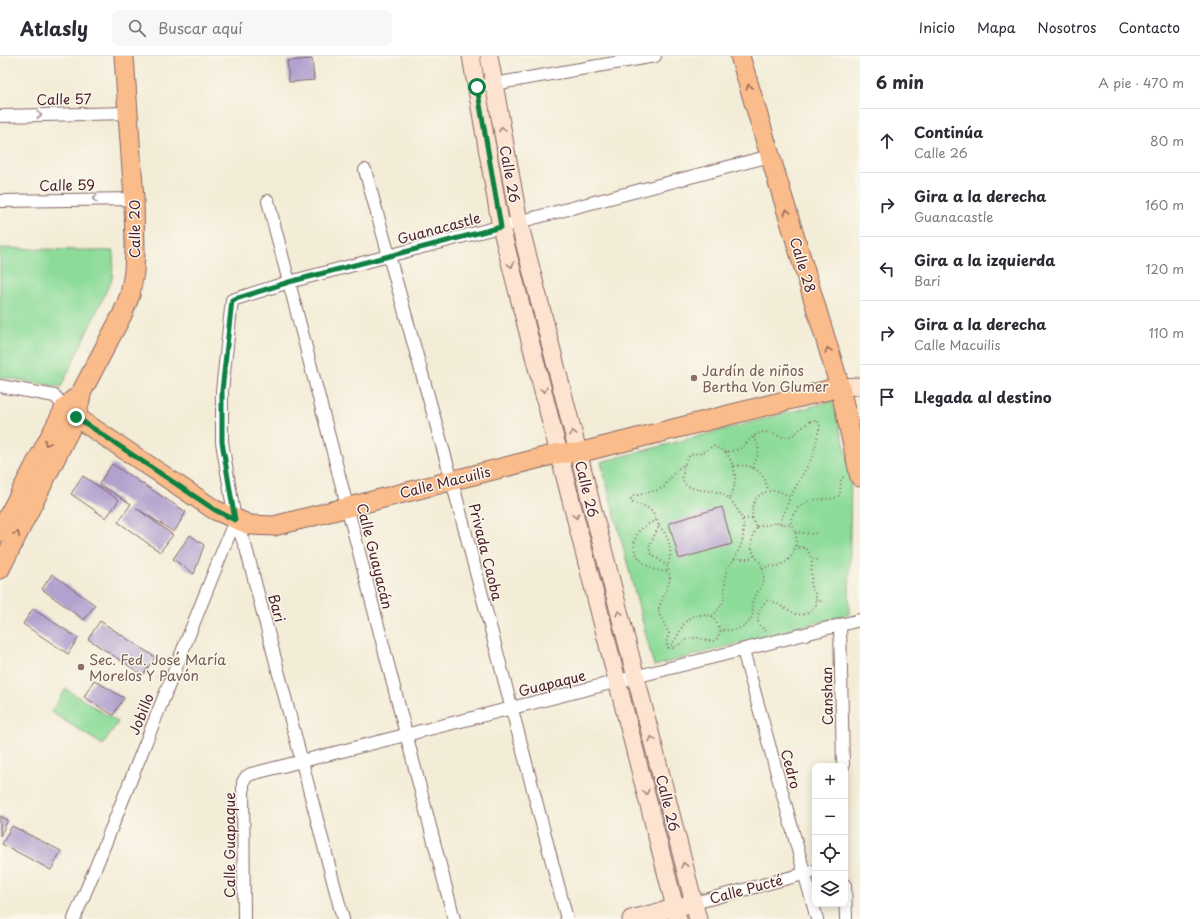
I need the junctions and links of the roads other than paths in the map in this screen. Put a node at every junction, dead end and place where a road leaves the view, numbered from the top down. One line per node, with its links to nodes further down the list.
1 (124, 56): 8 (main road, Calle 20)
2 (471, 56): 7 (main road, Calle 26)
3 (489, 56): 6 (main road, Calle 26)
4 (655, 56): 6 (street)
5 (740, 56): 10 (main road, Calle 28, one-way to 5)
6 (494, 84): 7 (street); 15 (main road, Calle 26, one-way to 6)
7 (477, 87): 16 (main road, Calle 26)
8 (128, 113): 9 (street, Calle 57, one-way to 8); 12 (main road, Calle 20)
9 (0, 116)
10 (770, 156): 15 (street, Guanacastle); 22 (main road, Calle 28, one-way to 10)
11 (366, 170): 17 (street, Privada Caoba)
12 (134, 199): 14 (street, Calle 59, one-way to 14); 23 (main road, Calle 20)
13 (268, 200): 18 (street, Calle Guayacán)
14 (0, 201)
15 (519, 222): 16 (street, Guanacastle); 24 (main road, Calle 26, one-way to 15)
16 (501, 227): 17 (street, Guanacastle); 24 (main road, Calle 26, one-way to 24)
17 (390, 256): 18 (street, Guanacastle); 26 (street, Privada Caoba)
18 (289, 282): 19 (street, Guanacastle); 27 (street, Calle Guayacán)
19 (232, 300): 28 (street, Bari)
20 (0, 386): 23 (street)
21 (860, 386): 22 (main road)
22 (840, 387): 24 (main road, Calle Macuilis); 25 (main road, Calle 28)
23 (70, 413): 28 (main road, Calle Macuilis); 29 (main road, Calle 20, one-way to 29); 30 (main road, Calle 20, one-way to 23)
24 (569, 453): 26 (main road, Calle Macuilis); 34 (main road, Calle 26, one-way to 24); 35 (main road, Calle 26, one-way to 35)
25 (858, 472)
26 (452, 481): 27 (main road, Calle Macuilis); 36 (street, Privada Caoba)
27 (347, 507): 28 (main road, Calle Macuilis); 37 (street, Calle Guayacán)
28 (235, 520): 38 (street, Bari); 45 (street, Jobillo)
29 (0, 532)
30 (0, 569)
31 (860, 620): 32 (street, Guapaque)
32 (840, 625): 33 (street, Guapaque); 39 (street, Canshan)
33 (743, 650): 34 (street, Guapaque); 41 (street, Cedro)
34 (636, 677): 35 (street, Guapaque); 42 (main road, Calle 26, one-way to 34)
35 (618, 682): 36 (street, Guapaque); 44 (main road, Calle 26, one-way to 44)
36 (511, 709): 37 (street, Guapaque); 49 (street, Privada Caoba)
37 (406, 735): 38 (street, Guapaque); 48 (street, Calle Guayacán)
38 (302, 761): 40 (street, Guapaque); 47 (street, Bari)
39 (843, 763)
40 (250, 774): 46 (street, Calle Guapaque)
41 (810, 872): 42 (street, Calle Pucté); 52 (street, Cedro)
42 (694, 903): 44 (main road, Calle Pucté); 51 (main road, Calle 26)
43 (846, 907): 53 (street)
44 (677, 913): 50 (main road, Calle Pucté)
45 (74, 919)
46 (244, 919)
47 (343, 919)
48 (454, 919)
49 (567, 919)
50 (631, 919)
51 (698, 919)
52 (817, 919)
53 (846, 919)

